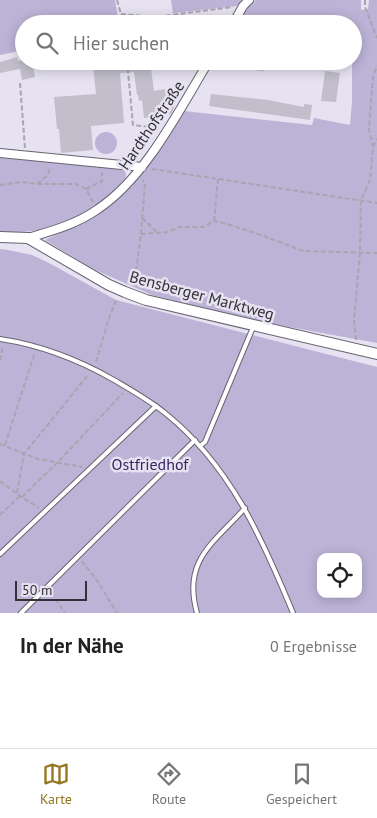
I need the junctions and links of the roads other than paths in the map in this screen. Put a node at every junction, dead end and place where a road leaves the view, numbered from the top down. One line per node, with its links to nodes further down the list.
1 (250, 0): 2 (street)
2 (238, 15)
3 (204, 70): 5 (street, Hardthofstraße)
4 (0, 153): 5 (street)
5 (141, 169): 7 (street, Hardthofstraße)
6 (0, 237): 7 (street, Bensberger Marktweg)
7 (28, 238): 8 (street, Bensberger Marktweg)
8 (254, 325): 10 (street, Bensberger Marktweg); 13 (lane)
9 (2, 339): 11 (lane)
10 (377, 354)
11 (156, 406): 12 (lane); 15 (lane)
12 (195, 440): 13 (lane); 16 (lane)
13 (200, 446): 14 (lane)
14 (245, 508): 17 (lane); 18 (lane)
15 (0, 554)
16 (21, 613)
17 (197, 613)
18 (293, 613)

